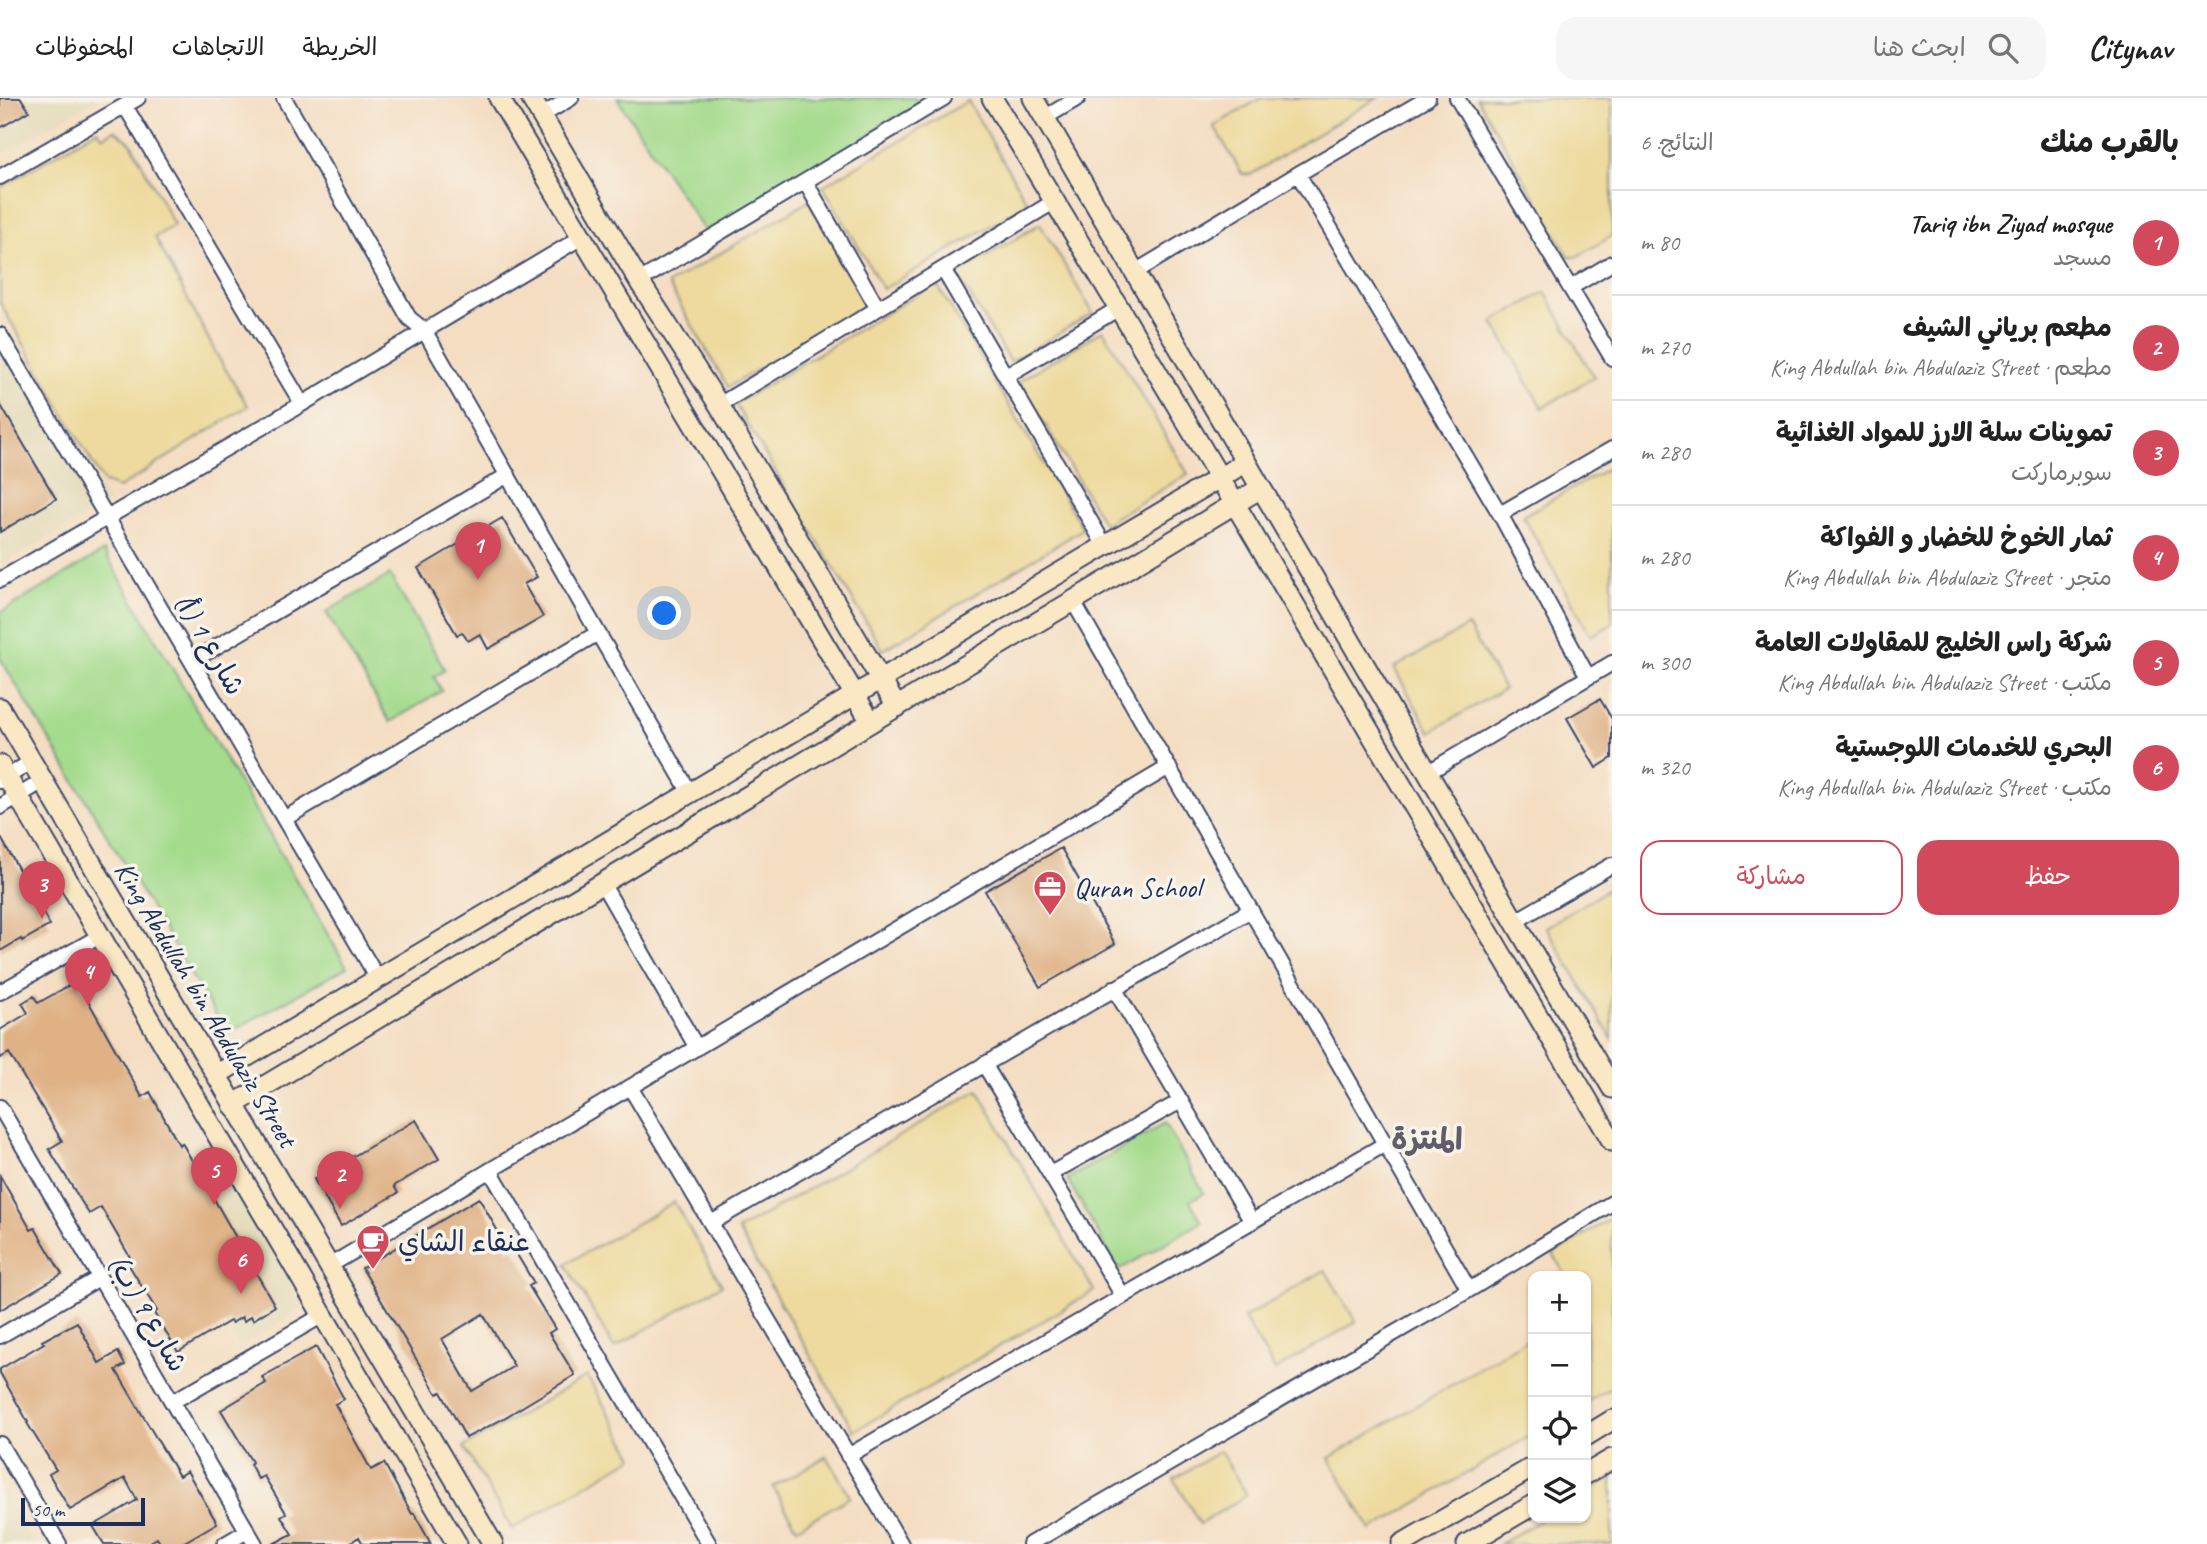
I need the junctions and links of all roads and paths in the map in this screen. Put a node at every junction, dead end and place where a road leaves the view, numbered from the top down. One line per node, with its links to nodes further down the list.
1 (138, 98): 12 (street)
2 (284, 98): 27 (street)
3 (499, 98): 19 (main road)
4 (531, 98): 13 (main road)
5 (571, 98): 13 (street)
6 (944, 98): 17 (street)
7 (992, 98): 18 (main road)
8 (1032, 98): 14 (main road)
9 (1078, 98): 14 (street)
10 (1429, 98): 15 (street)
11 (1457, 98): 24 (street)
12 (125, 106): 16 (street); 31 (street)
13 (541, 116): 23 (main road)
14 (1044, 118): 22 (main road)
15 (1298, 174): 22 (street); 39 (street)
16 (0, 177)
17 (806, 183): 23 (street); 25 (street)
18 (1055, 201): 21 (street); 26 (main road)
19 (582, 237): 27 (street); 49 (main road)
20 (1612, 263): 24 (street)
21 (943, 269): 25 (street); 30 (street)
22 (1135, 272): 34 (main road)
23 (639, 281): 32 (main road)
24 (1570, 288): 29 (street)
25 (877, 307): 32 (street)
26 (1119, 308): 30 (street); 36 (main road)
27 (424, 330): 31 (street); 35 (street)
28 (0, 335): 40 (street, شارع 1 (أ))
29 (1612, 358)
30 (1006, 376): 41 (street)
31 (302, 404): 40 (street)
32 (719, 405): 48 (main road)
33 (1612, 449): 39 (street)
34 (1246, 462): 36 (main road); 37 (main road)
35 (508, 475): 44 (street); 45 (street)
36 (1219, 478): 38 (main road); 41 (main road)
37 (1261, 488): 38 (main road); 55 (main road)
38 (1235, 504): 43 (main road); 78 (main road)
39 (1500, 514): 47 (street)
40 (108, 516): 42 (street); 45 (street, شارع 1 (أ))
41 (1105, 546): 48 (main road)
42 (0, 580)
43 (1073, 601): 50 (main road); 54 (street)
44 (598, 633): 58 (street); 61 (street)
45 (191, 661): 61 (street, شارع 1 (أ))
46 (1612, 663): 47 (street)
47 (1588, 677): 55 (street)
48 (881, 679): 49 (main road); 50 (main road)
49 (855, 695): 52 (main road); 58 (main road)
50 (897, 707): 52 (main road)
51 (0, 708): 53 (main road, King Abdullah bin Abdulaziz Street)
52 (871, 722): 63 (main road)
53 (32, 762): 56 (street); 57 (main road, King Abdullah bin Abdulaziz Street)
54 (1169, 767): 64 (street); 70 (street)
55 (1427, 773): 65 (main road)
56 (2, 774): 59 (main road, King Abdullah bin Abdulaziz Street)
57 (43, 781): 59 (street); 72 (main road, King Abdullah bin Abdulaziz Street)
58 (690, 793): 67 (main road)
59 (18, 796): 60 (street); 66 (main road, King Abdullah bin Abdulaziz Street)
60 (0, 807)
61 (284, 819): 67 (street, شارع 1 (أ))
62 (1612, 865): 65 (street)
63 (602, 884): 70 (street); 76 (main road)
64 (1251, 909): 68 (street); 79 (street)
65 (1514, 922): 74 (main road)
66 (100, 936): 69 (street); 89 (main road, King Abdullah bin Abdulaziz Street)
67 (378, 979): 72 (main road)
68 (1114, 988): 71 (street); 75 (street)
69 (0, 992)
70 (697, 1048): 73 (street)
71 (984, 1064): 81 (street); 84 (street)
72 (216, 1075): 76 (main road, King Abdullah bin Abdulaziz Street)
73 (630, 1087): 80 (street); 84 (street)
74 (1612, 1088)
75 (1181, 1101): 81 (street); 83 (street)
76 (233, 1105): 85 (main road, King Abdullah bin Abdulaziz Street)
77 (0, 1107): 86 (street, شارع 9 (ب))
78 (1612, 1141)
79 (1385, 1144): 83 (street); 87 (street)
80 (490, 1170): 85 (street); 105 (street)
81 (1050, 1174): 88 (street)
82 (1612, 1203): 87 (street)
83 (1252, 1222): 88 (street)
84 (711, 1223): 95 (street)
85 (329, 1266): 104 (main road, King Abdullah bin Abdulaziz Street)
86 (99, 1278): 90 (street); 91 (street, شارع 9 (ب))
87 (1469, 1290): 107 (street)
88 (1123, 1296): 95 (street)
89 (323, 1315): 91 (street); 103 (main road, King Abdullah bin Abdulaziz Street)
90 (0, 1336)
91 (172, 1402): 100 (street, شارع 9 (ب))
92 (1612, 1420): 93 (main road)
93 (1591, 1433)
94 (0, 1444): 101 (street)
95 (848, 1456): 106 (street)
96 (1612, 1459): 98 (main road)
97 (1528, 1470): 108 (main road)
98 (1591, 1471)
99 (1528, 1508): 109 (main road)
100 (251, 1538): 102 (street)
101 (59, 1544)
102 (225, 1544)
103 (457, 1544)
104 (493, 1544)
105 (709, 1544)
106 (901, 1544)
107 (1030, 1544)
108 (1402, 1544)
109 (1467, 1544)

